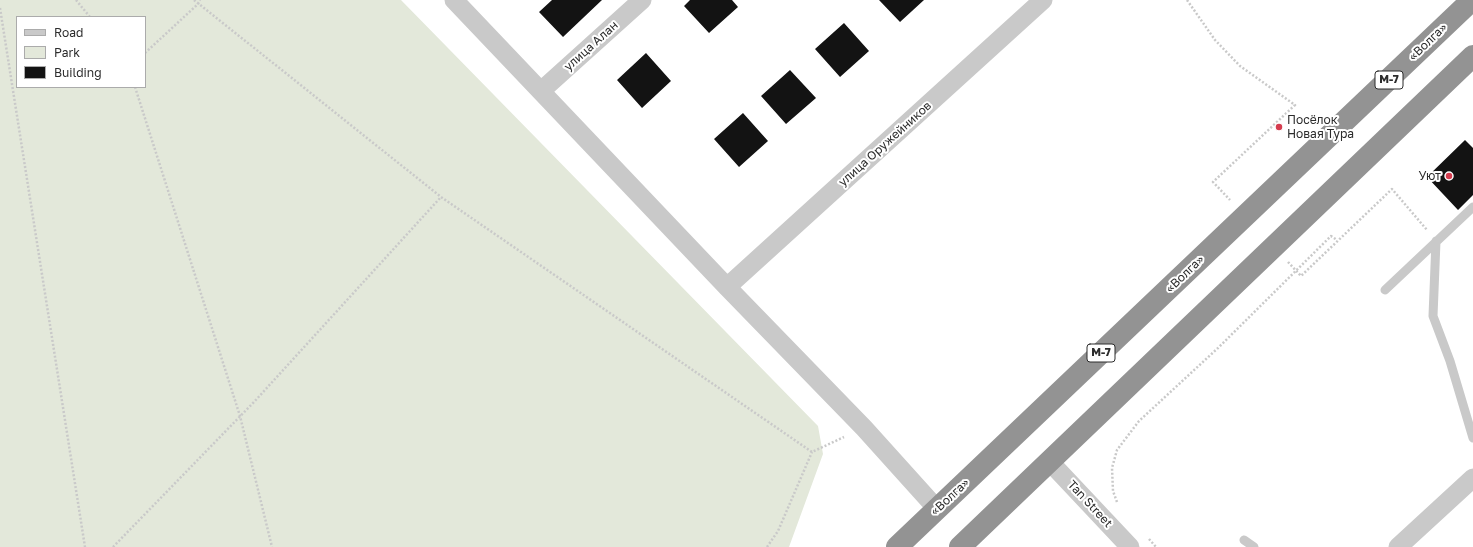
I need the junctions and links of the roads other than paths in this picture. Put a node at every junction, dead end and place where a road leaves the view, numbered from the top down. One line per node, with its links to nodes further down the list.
1 (454, 0): 6 (street)
2 (642, 0): 6 (street, улица Алан)
3 (1043, 0): 9 (street, улица Оружейников)
4 (1472, 0): 14 (highway, «Волга» / М-7)
5 (1473, 56): 12 (highway)
6 (541, 91): 9 (street)
7 (1473, 206): 8 (lane)
8 (1436, 240): 10 (lane); 11 (lane)
9 (727, 287): 14 (street)
10 (1385, 290)
11 (1473, 438)
12 (1050, 462): 17 (highway); 18 (street, Tan Street)
13 (1473, 478): 20 (street)
14 (937, 509): 16 (highway, «Волга» / М-7)
15 (1244, 540): 19 (lane)
16 (897, 547)
17 (960, 547)
18 (1130, 547)
19 (1254, 547)
20 (1398, 547)

